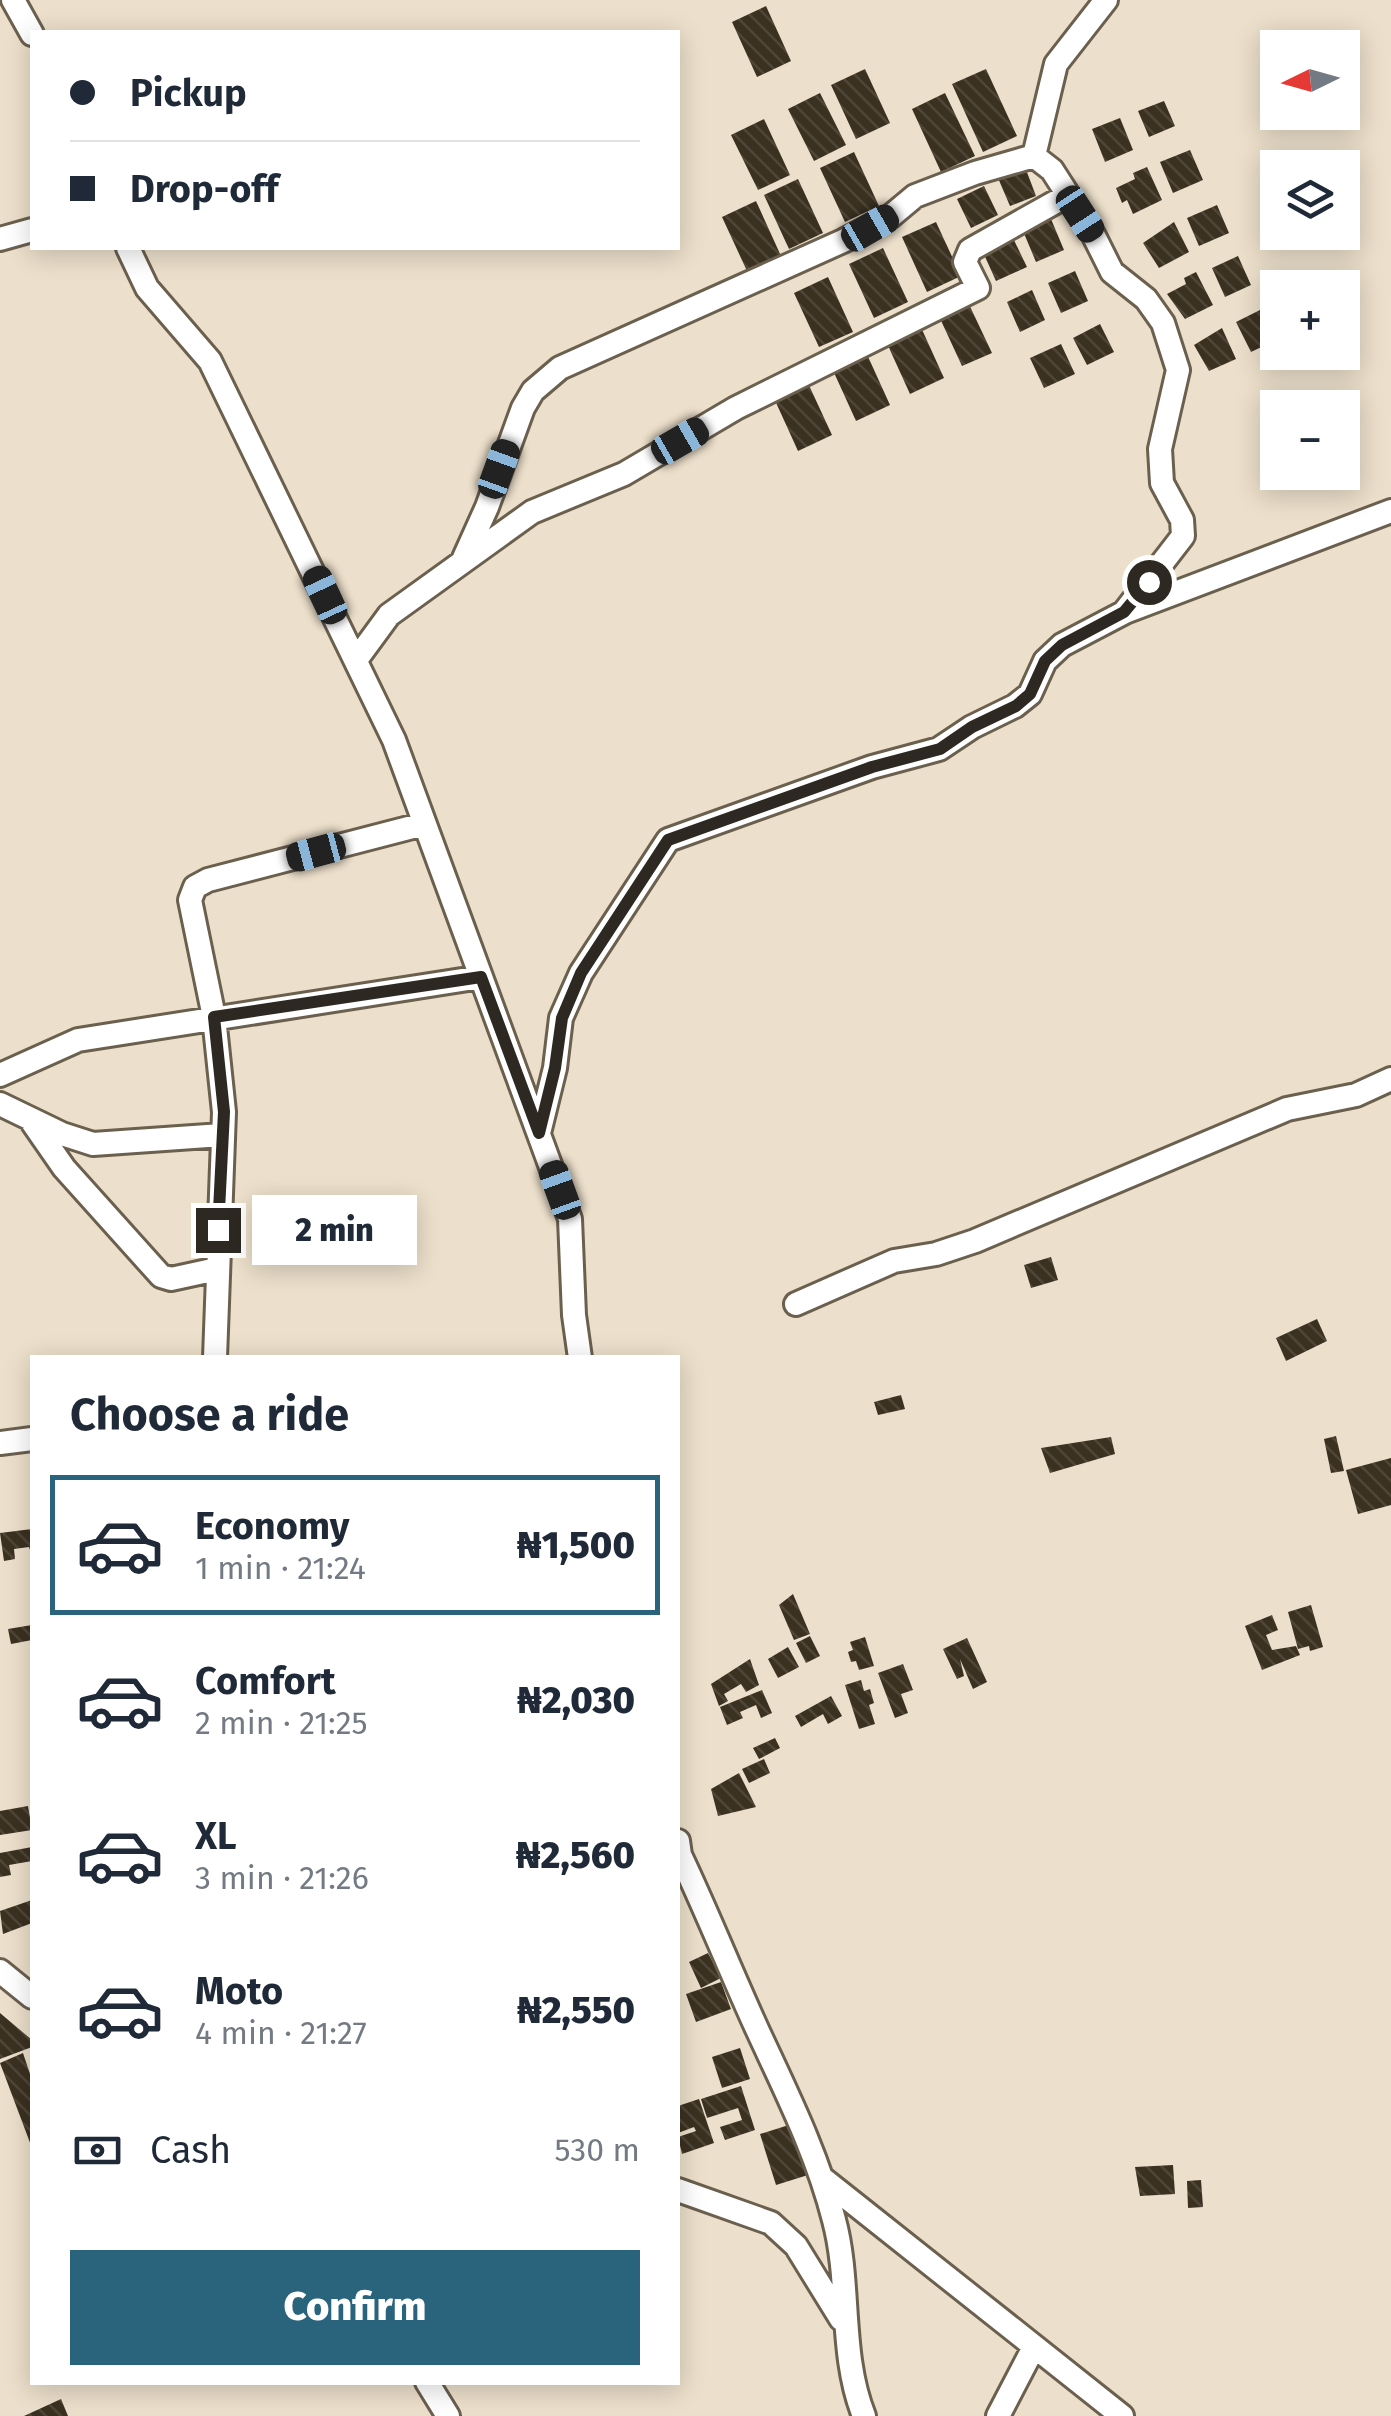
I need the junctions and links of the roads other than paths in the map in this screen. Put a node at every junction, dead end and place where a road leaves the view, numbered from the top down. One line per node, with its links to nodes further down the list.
1 (13, 0): 3 (street)
2 (1106, 0): 4 (street)
3 (30, 30)
4 (1034, 156): 5 (street); 10 (street)
5 (1068, 195): 10 (street); 11 (street)
6 (30, 231): 7 (street)
7 (0, 239)
8 (129, 250): 12 (street)
9 (1391, 511): 11 (street)
10 (464, 558): 12 (street)
11 (1124, 612): 20 (street)
12 (356, 660): 13 (street)
13 (424, 824): 14 (street); 15 (street)
14 (481, 977): 15 (street); 20 (street)
15 (214, 1017): 16 (street); 21 (street)
16 (0, 1075)
17 (1391, 1079): 23 (street)
18 (0, 1104): 19 (street)
19 (30, 1119): 21 (street); 22 (street)
20 (539, 1133): 24 (street)
21 (222, 1136): 22 (street)
22 (218, 1269): 25 (street)
23 (796, 1304)
24 (579, 1353)
25 (215, 1355)
26 (30, 1440): 27 (street)
27 (0, 1443)
28 (680, 1854): 31 (street)
29 (0, 1971): 30 (street)
30 (30, 1994)
31 (822, 2178): 33 (street); 34 (street)
32 (680, 2191): 33 (street)
33 (846, 2326): 37 (street)
34 (1034, 2346): 38 (street); 39 (street)
35 (428, 2385): 36 (street)
36 (448, 2416)
37 (864, 2416)
38 (998, 2416)
39 (1122, 2416)

